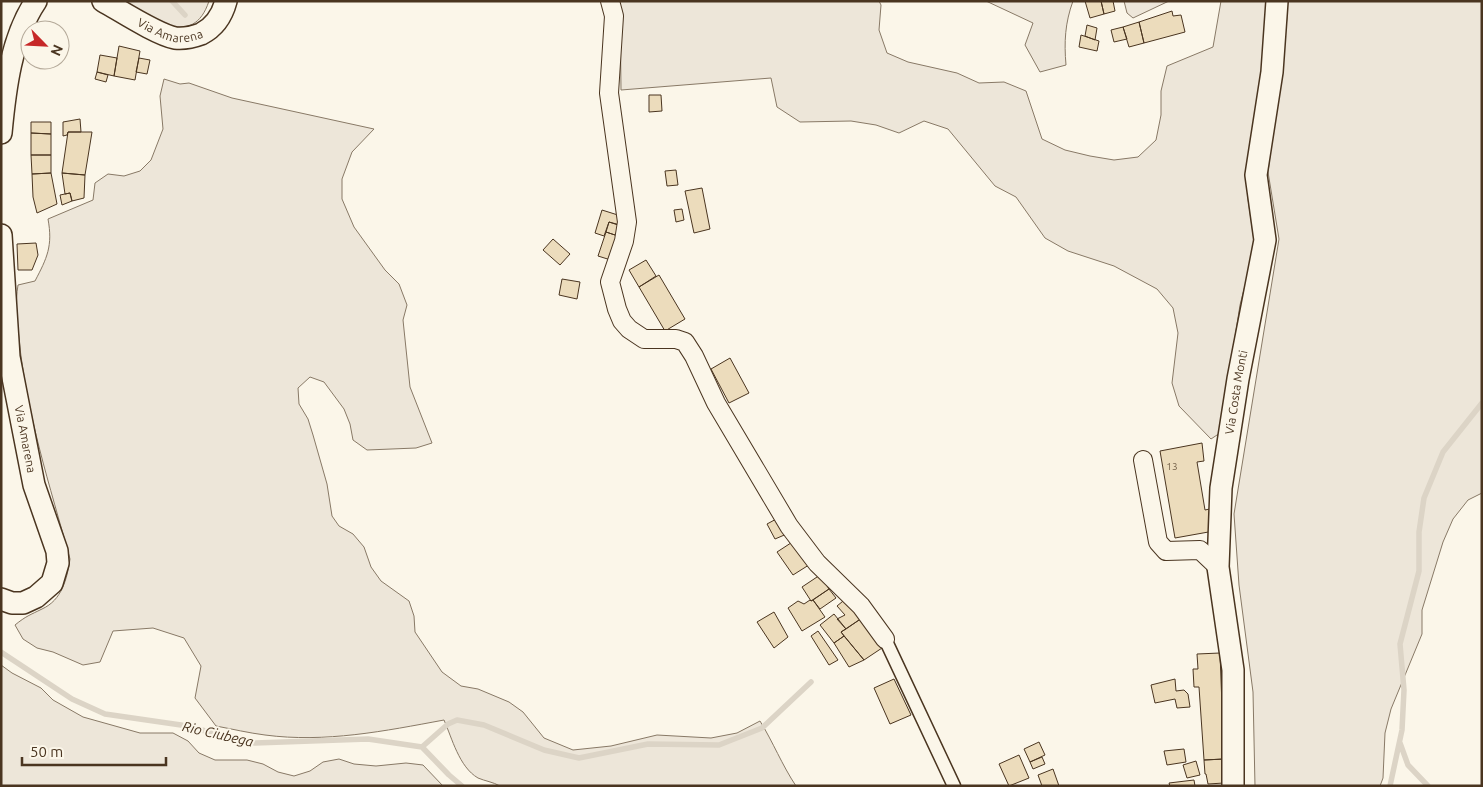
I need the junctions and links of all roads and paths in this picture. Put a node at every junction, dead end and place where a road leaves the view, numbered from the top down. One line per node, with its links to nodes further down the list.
1 (36, 1): 6 (street)
2 (103, 1): 3 (street, Via Amarena)
3 (226, 1)
4 (610, 1): 11 (street)
5 (1277, 1): 9 (street, Via Costa Monti)
6 (1, 133)
7 (1, 235): 10 (street, Via Amarena)
8 (1143, 460): 9 (street)
9 (1218, 567): 13 (street, Via Costa Monti)
10 (1, 599)
11 (885, 639): 12 (street)
12 (954, 786)
13 (1233, 786)

